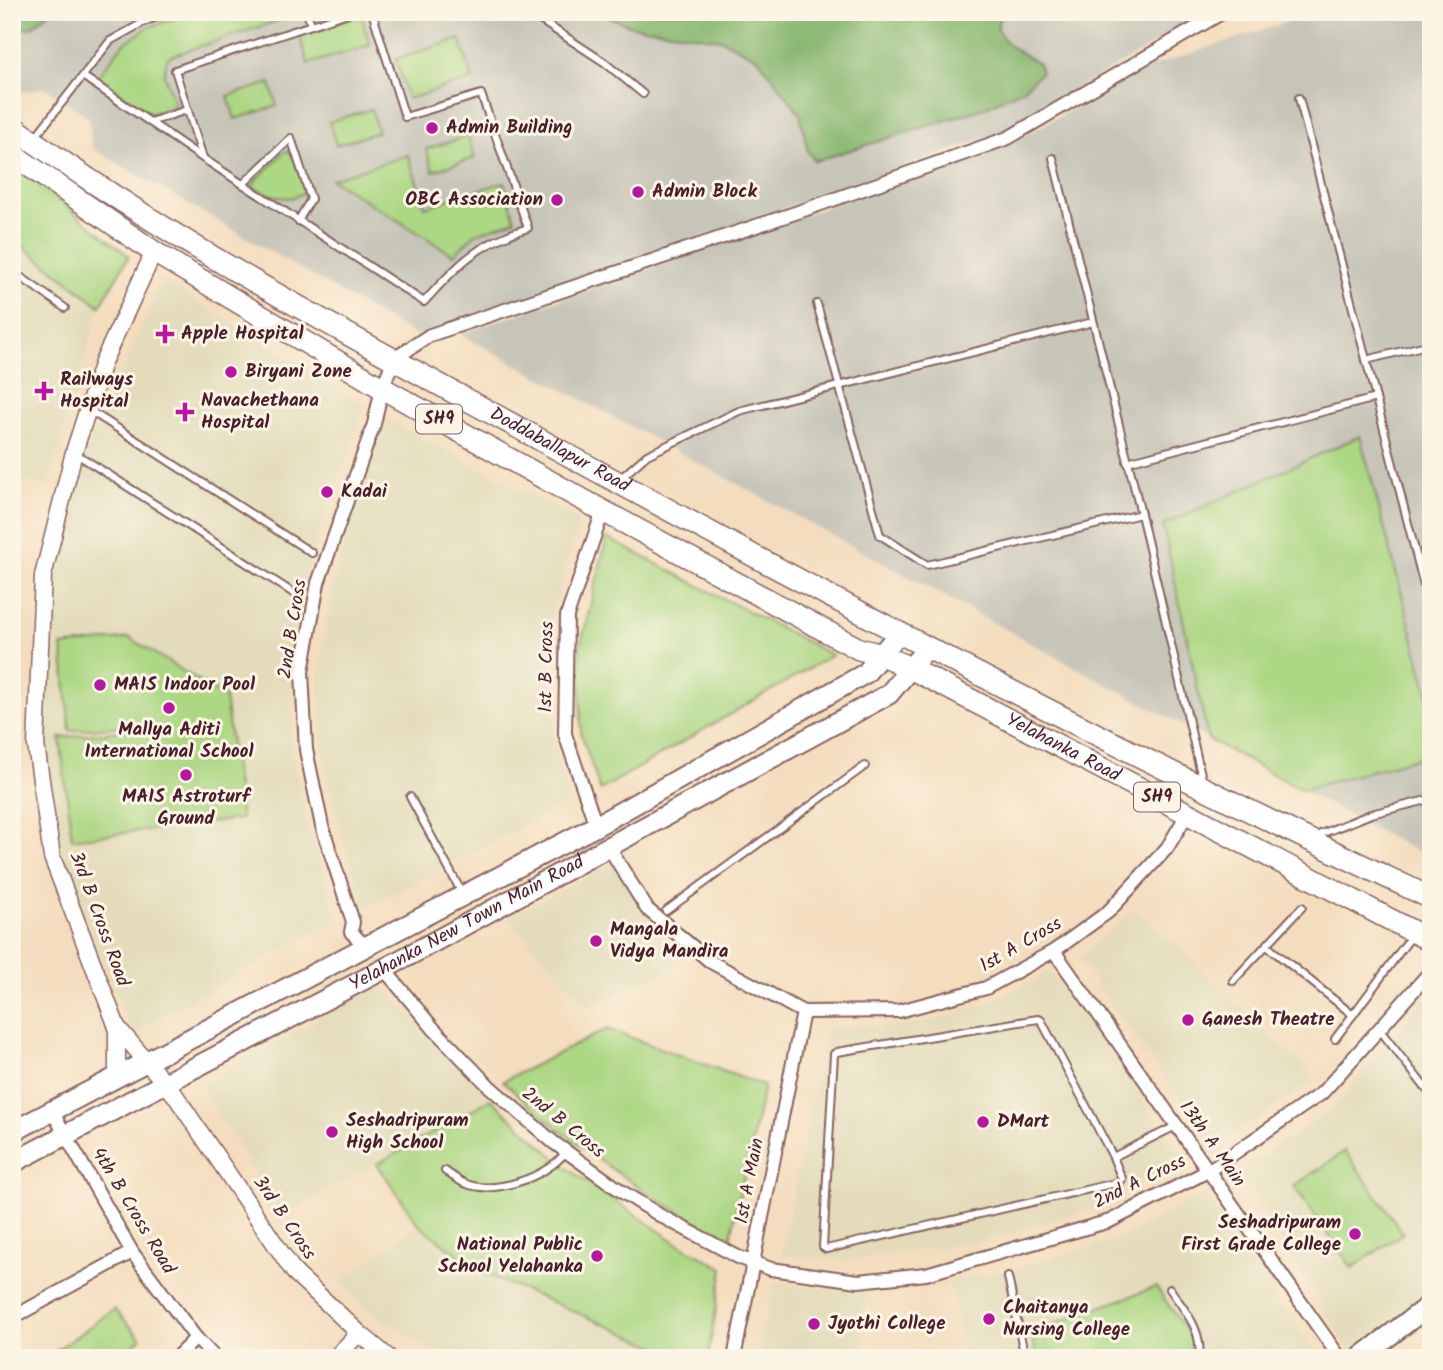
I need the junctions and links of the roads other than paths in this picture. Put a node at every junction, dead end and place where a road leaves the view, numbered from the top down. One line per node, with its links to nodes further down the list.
1 (170, 12): 8 (lane)
2 (307, 12): 7 (lane)
3 (351, 12): 7 (lane)
4 (372, 12): 19 (lane)
5 (533, 12): 9 (lane)
6 (1223, 12): 26 (street)
7 (311, 24): 11 (lane)
8 (84, 76): 12 (lane); 14 (lane)
9 (643, 94)
10 (1299, 98): 27 (lane)
11 (187, 110): 12 (lane); 17 (lane)
12 (149, 122): 17 (lane)
13 (12, 126): 14 (main road, Doddaballapur Road / SH9)
14 (32, 141): 26 (main road, Doddaballapur Road / SH9)
15 (12, 154): 20 (main road, Doddaballapur Road / SH9)
16 (1054, 158): 24 (lane)
17 (204, 159): 18 (lane)
18 (243, 184): 19 (lane); 19 (lane)
19 (298, 220)
20 (154, 252): 29 (main road, Doddaballapur Road / SH9); 31 (street, 3rd B Cross Road)
21 (12, 271): 23 (lane)
22 (817, 304): 28 (lane)
23 (65, 308)
24 (1093, 322): 28 (lane); 33 (lane)
25 (1431, 344): 27 (lane)
26 (394, 359): 29 (street, 2nd B Cross); 34 (main road, Doddaballapur Road / SH9)
27 (1366, 360): 30 (lane)
28 (839, 385): 34 (lane); 36 (lane)
29 (382, 388): 35 (main road, Doddaballapur Road / SH9); 57 (street, 2nd B Cross)
30 (1376, 398): 33 (lane); 39 (lane)
31 (88, 409): 32 (street, 3rd B Cross Road); 37 (lane)
32 (74, 452): 38 (lane); 65 (street, 3rd B Cross Road)
33 (1127, 462): 36 (lane)
34 (617, 482): 40 (main road, Doddaballapur Road / SH9)
35 (603, 511): 42 (main road, Doddaballapur Road / SH9); 49 (street, 1st B Cross)
36 (1141, 514): 45 (lane)
37 (312, 553)
38 (298, 596)
39 (1431, 613)
40 (898, 634): 41 (main road, Yelahanka Road / SH9); 42 (main road, Yelahanka New Town Main Road)
41 (926, 649): 43 (main road, Yelahanka New Town Main Road); 45 (main road, Yelahanka Road / SH9)
42 (882, 655): 43 (main road, Yelahanka Road / SH9); 49 (main road, Yelahanka New Town Main Road)
43 (912, 669): 48 (main road, Yelahanka Road / SH9); 51 (main road, Yelahanka New Town Main Road)
44 (865, 766): 55 (lane)
45 (1205, 789): 50 (main road, Yelahanka Road / SH9)
46 (410, 797): 52 (lane)
47 (1431, 799): 50 (lane)
48 (1188, 813): 56 (main road, Yelahanka Road / SH9); 59 (street, 1st A Cross)
49 (596, 826): 52 (main road, Yelahanka New Town Main Road)
50 (1307, 840): 53 (main road, Yelahanka Road / SH9)
51 (608, 846): 60 (main road, Yelahanka New Town Main Road); 63 (street)
52 (463, 895): 57 (main road, Yelahanka New Town Main Road)
53 (1431, 898)
54 (1302, 907): 58 (lane)
55 (666, 911)
56 (1423, 937): 64 (lane)
57 (365, 946): 68 (main road, Yelahanka New Town Main Road)
58 (1267, 946): 62 (lane); 64 (lane)
59 (1054, 951): 63 (street, 1st A Cross); 73 (street, 13th A Main)
60 (384, 969): 70 (main road, Yelahanka New Town Main Road); 76 (street, 2nd B Cross)
61 (1431, 971): 66 (street, 2nd A Cross)
62 (1233, 981)
63 (803, 1012): 82 (street, 1st A Main)
64 (1353, 1015): 67 (lane)
65 (117, 1027): 68 (street, 3rd B Cross Road); 69 (street)
66 (1379, 1029): 71 (lane); 80 (street, 2nd A Cross)
67 (1335, 1039)
68 (148, 1061): 69 (main road, Yelahanka New Town Main Road); 70 (street, 3rd B Cross)
69 (117, 1077): 72 (main road, Yelahanka New Town Main Road)
70 (166, 1084): 75 (main road, Yelahanka New Town Main Road); 87 (street, 3rd B Cross)
71 (1431, 1095)
72 (52, 1111): 74 (main road, Yelahanka New Town Main Road); 75 (street, 4th B Cross Road)
73 (1176, 1126): 77 (lane); 80 (street, 13th A Main)
74 (12, 1132)
75 (66, 1135): 78 (main road, Yelahanka New Town Main Road); 81 (street, 4th B Cross Road)
76 (566, 1152): 79 (lane); 82 (street, 2nd B Cross)
77 (1113, 1157): 77 (lane)
78 (12, 1163)
79 (445, 1171)
80 (1208, 1171): 82 (street, 2nd A Cross); 96 (street, 13th A Main)
81 (132, 1252): 86 (street); 88 (street, 4th B Cross Road)
82 (753, 1262): 93 (street, 1st A Main)
83 (1008, 1277): 94 (lane)
84 (1170, 1289): 95 (lane)
85 (1431, 1304): 97 (main road)
86 (12, 1318)
87 (359, 1333): 91 (street); 92 (street, 3rd B Cross)
88 (196, 1338): 89 (street); 90 (street, 4th B Cross Road)
89 (176, 1358)
90 (215, 1358)
91 (335, 1358)
92 (389, 1358)
93 (734, 1358)
94 (1026, 1358)
95 (1199, 1358)
96 (1340, 1358)
97 (1360, 1358)

